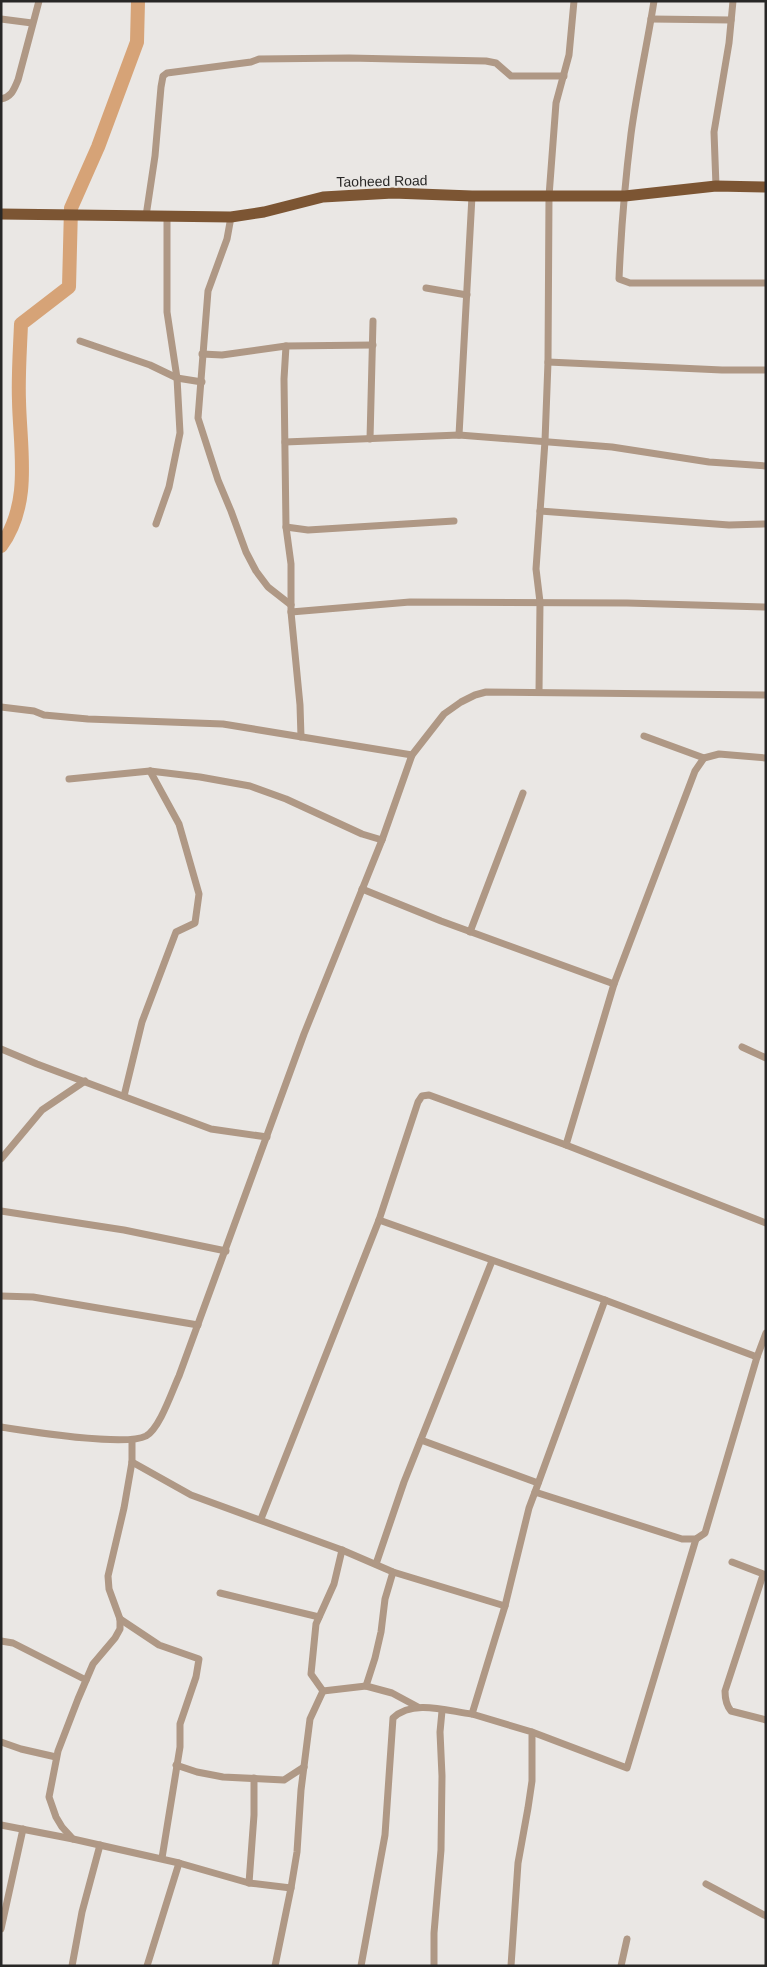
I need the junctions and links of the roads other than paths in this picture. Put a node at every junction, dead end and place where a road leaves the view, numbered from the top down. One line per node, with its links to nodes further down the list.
1 (39, 1): 8 (street)
2 (574, 1): 9 (street)
3 (654, 1): 6 (street)
4 (733, 1): 7 (street)
5 (1, 19): 8 (street)
6 (651, 19): 7 (street); 15 (street)
7 (731, 20): 11 (street)
8 (32, 23): 10 (street)
9 (564, 76): 14 (street); 17 (street)
10 (1, 98)
11 (716, 186): 12 (main road, Taoheed Road); 15 (main road, Taoheed Road)
12 (766, 187)
13 (472, 196): 14 (main road, Taoheed Road); 19 (main road, Taoheed Road); 22 (street)
14 (549, 196): 15 (main road, Taoheed Road); 28 (street)
15 (625, 196): 20 (street)
16 (1, 214): 17 (main road, Taoheed Road)
17 (146, 216): 18 (main road, Taoheed Road)
18 (167, 216): 19 (main road, Taoheed Road); 30 (street)
19 (231, 217): 27 (street)
20 (766, 283)
21 (426, 288): 22 (street)
22 (467, 295): 32 (street)
23 (373, 321): 25 (street)
24 (80, 340): 30 (street)
25 (373, 345): 26 (street); 33 (street)
26 (286, 346): 27 (street); 35 (street)
27 (202, 354): 31 (street)
28 (548, 362): 29 (street); 34 (street)
29 (766, 370)
30 (177, 378): 31 (street); 39 (street)
31 (202, 382): 44 (street)
32 (459, 434): 33 (street); 34 (street)
33 (370, 439): 35 (street)
34 (546, 441): 36 (street); 37 (street)
35 (285, 442): 41 (street)
36 (766, 466)
37 (540, 512): 40 (street); 42 (street)
38 (454, 521): 41 (street)
39 (156, 524)
40 (766, 524)
41 (286, 527): 44 (street)
42 (540, 602): 43 (street); 44 (street); 45 (street)
43 (766, 607)
44 (291, 609): 49 (street)
45 (539, 692): 46 (street); 50 (street)
46 (766, 696)
47 (1, 707): 49 (street)
48 (644, 736): 51 (street)
49 (301, 738): 50 (street)
50 (412, 755): 56 (street)
51 (704, 758): 52 (street); 59 (street)
52 (766, 758)
53 (150, 771): 54 (street); 56 (street); 64 (street)
54 (69, 779)
55 (523, 792): 58 (street)
56 (382, 840): 57 (street)
57 (362, 889): 58 (street); 65 (street)
58 (470, 932): 59 (street)
59 (614, 984): 66 (street)
60 (742, 1047): 62 (street)
61 (1, 1049): 63 (street)
62 (766, 1058)
63 (85, 1081): 64 (street); 67 (street)
64 (124, 1096): 65 (street)
65 (267, 1137): 71 (street)
66 (566, 1145): 69 (street); 70 (street)
67 (1, 1159)
68 (1, 1211): 71 (street)
69 (379, 1220): 72 (street); 85 (street)
70 (766, 1223)
71 (226, 1251): 75 (street)
72 (492, 1260): 74 (street); 81 (street)
73 (1, 1296): 75 (street)
74 (605, 1300): 78 (street); 83 (street)
75 (198, 1325): 80 (street)
76 (766, 1333): 77 (street)
77 (763, 1348): 78 (street)
78 (756, 1357): 86 (street)
79 (1, 1427): 80 (street)
80 (132, 1440): 82 (street)
81 (421, 1440): 83 (street); 89 (street)
82 (132, 1462): 85 (street); 95 (street)
83 (538, 1483): 84 (street)
84 (535, 1492): 86 (street); 93 (street)
85 (261, 1519): 87 (street)
86 (696, 1539): 104 (street)
87 (342, 1550): 89 (street); 94 (street)
88 (732, 1562): 91 (street)
89 (376, 1564): 90 (street)
90 (393, 1572): 93 (street); 98 (street)
91 (766, 1576): 103 (street)
92 (220, 1593): 94 (street)
93 (505, 1606): 102 (street)
94 (319, 1617): 99 (street)
95 (120, 1619): 97 (street); 107 (street)
96 (1, 1642): 97 (street)
97 (86, 1680): 106 (street)
98 (366, 1686): 99 (street); 100 (street)
99 (323, 1692): 108 (street)
100 (418, 1708): 101 (street); 125 (street)
101 (442, 1710): 102 (street); 126 (street)
102 (472, 1714): 104 (street)
103 (766, 1720)
104 (532, 1732): 127 (street)
105 (1, 1742): 106 (street)
106 (56, 1757): 112 (street)
107 (176, 1765): 109 (street); 114 (street)
108 (304, 1767): 109 (street); 118 (street)
109 (254, 1778): 116 (street)
110 (1, 1825): 111 (street)
111 (23, 1829): 112 (street); 120 (street)
112 (73, 1839): 113 (street)
113 (100, 1845): 114 (street); 122 (street)
114 (162, 1858): 115 (street)
115 (179, 1863): 116 (street); 123 (street)
116 (249, 1883): 118 (street)
117 (706, 1884): 119 (street)
118 (292, 1888): 124 (street)
119 (766, 1916)
120 (1, 1930)
121 (628, 1939): 128 (street)
122 (72, 1966)
123 (147, 1966)
124 (275, 1966)
125 (361, 1966)
126 (434, 1966)
127 (511, 1966)
128 (621, 1966)

